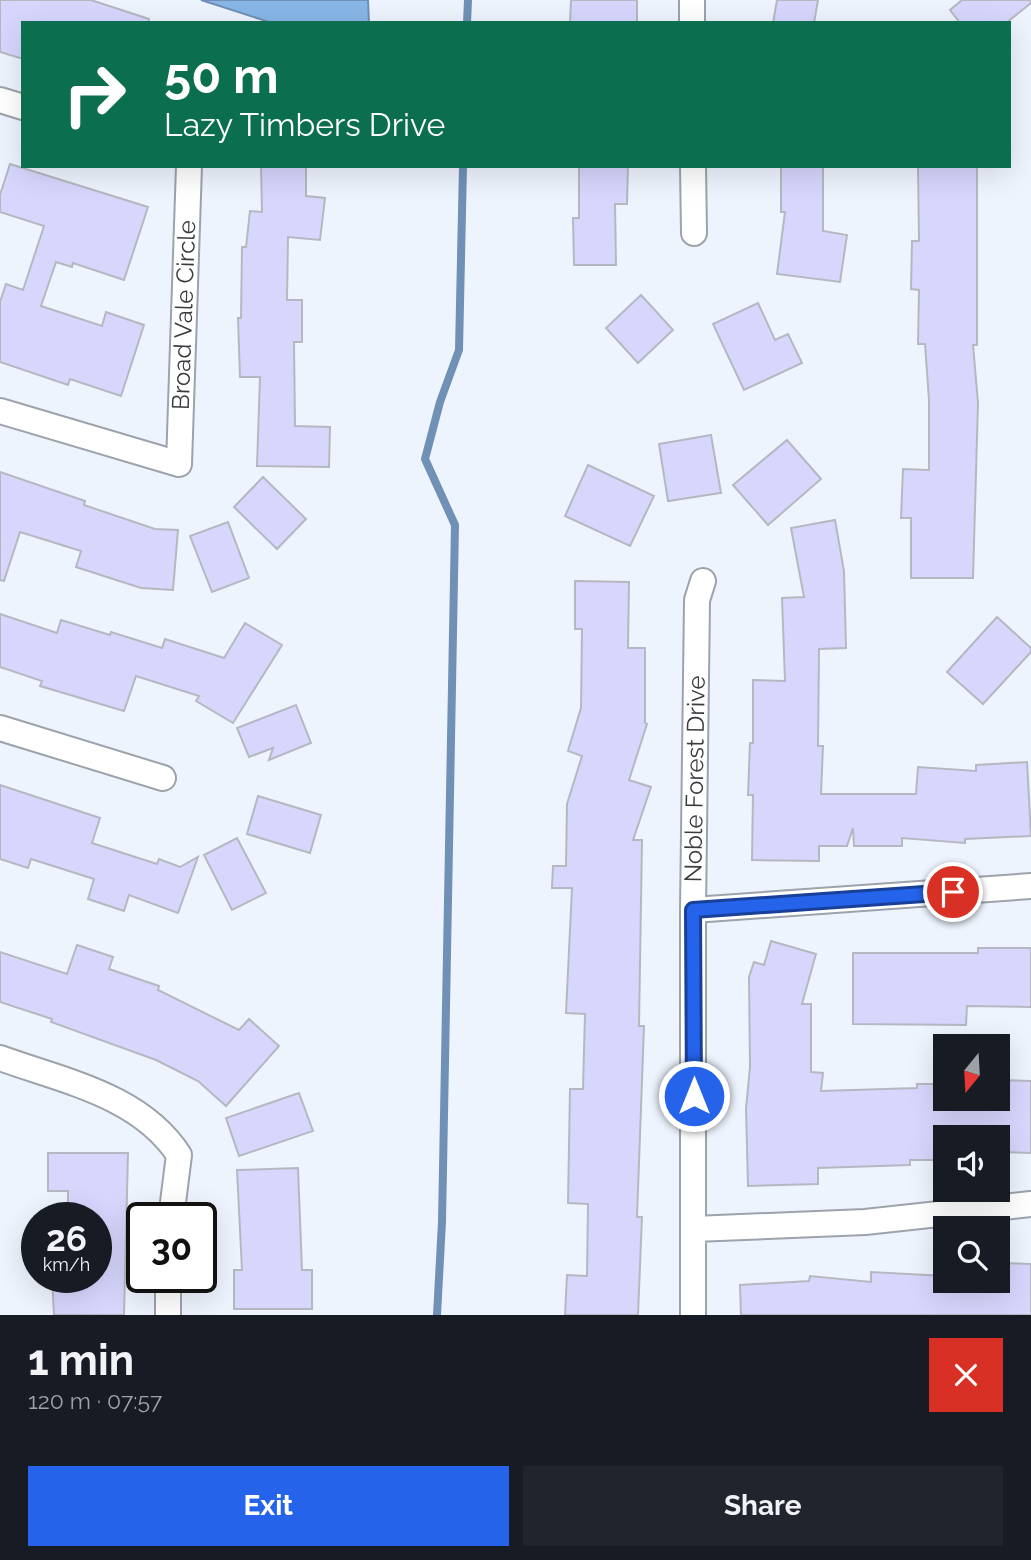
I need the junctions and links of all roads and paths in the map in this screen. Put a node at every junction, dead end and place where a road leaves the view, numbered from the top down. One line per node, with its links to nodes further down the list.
1 (692, 0): 2 (street)
2 (692, 21)
3 (0, 100): 4 (street)
4 (21, 106)
5 (189, 168): 8 (street, Broad Vale Circle)
6 (694, 168): 7 (street)
7 (694, 233)
8 (0, 411)
9 (704, 581): 13 (street, Noble Forest Drive)
10 (0, 728): 11 (street)
11 (163, 778)
12 (1031, 886): 13 (street)
13 (693, 910): 17 (street, Noble Forest Drive)
14 (0, 1058): 15 (street)
15 (173, 1202)
16 (1031, 1204): 17 (street)
17 (694, 1229): 20 (street, Noble Forest Drive)
18 (168, 1293): 19 (street)
19 (168, 1315)
20 (693, 1315)

